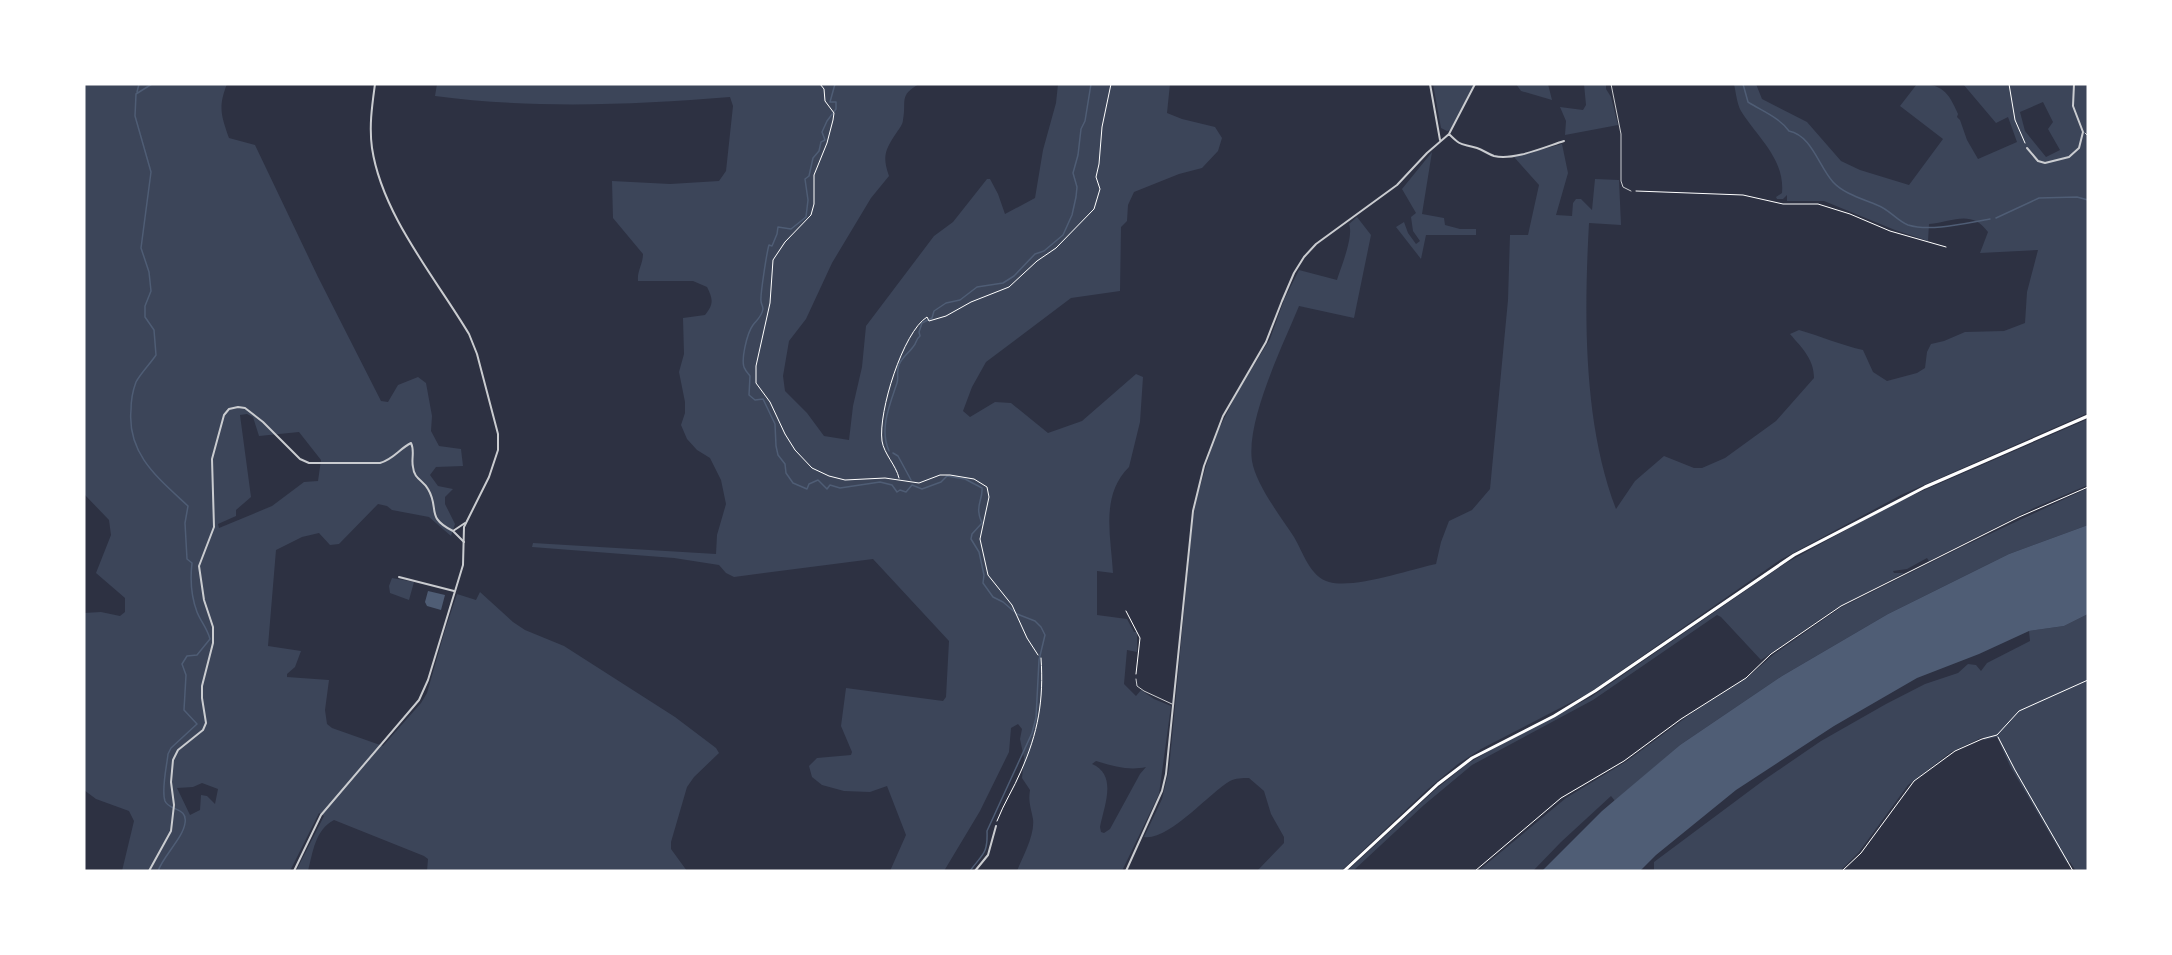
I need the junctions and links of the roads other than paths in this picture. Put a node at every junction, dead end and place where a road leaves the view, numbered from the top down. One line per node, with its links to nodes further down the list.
1 (375, 84): 14 (street)
2 (1430, 84): 9 (street)
3 (1475, 84): 7 (street)
4 (1611, 84): 12 (lane)
5 (2074, 84): 6 (street)
6 (2083, 132): 8 (lane); 11 (street)
7 (1449, 134): 9 (street); 10 (street)
8 (2088, 136)
9 (1440, 140): 22 (street)
10 (1564, 141)
11 (2027, 148)
12 (1631, 191)
13 (2088, 416): 28 (main road)
14 (466, 523): 15 (street); 16 (street)
15 (453, 531): 17 (street); 24 (street)
16 (464, 531): 17 (street); 18 (street)
17 (458, 536): 18 (street)
18 (465, 543): 20 (street)
19 (399, 577): 20 (street)
20 (454, 591): 25 (street)
21 (1136, 679): 22 (lane)
22 (1173, 704): 27 (street)
23 (996, 826): 26 (street)
24 (150, 871)
25 (294, 871)
26 (975, 871)
27 (1126, 871)
28 (1344, 871)

